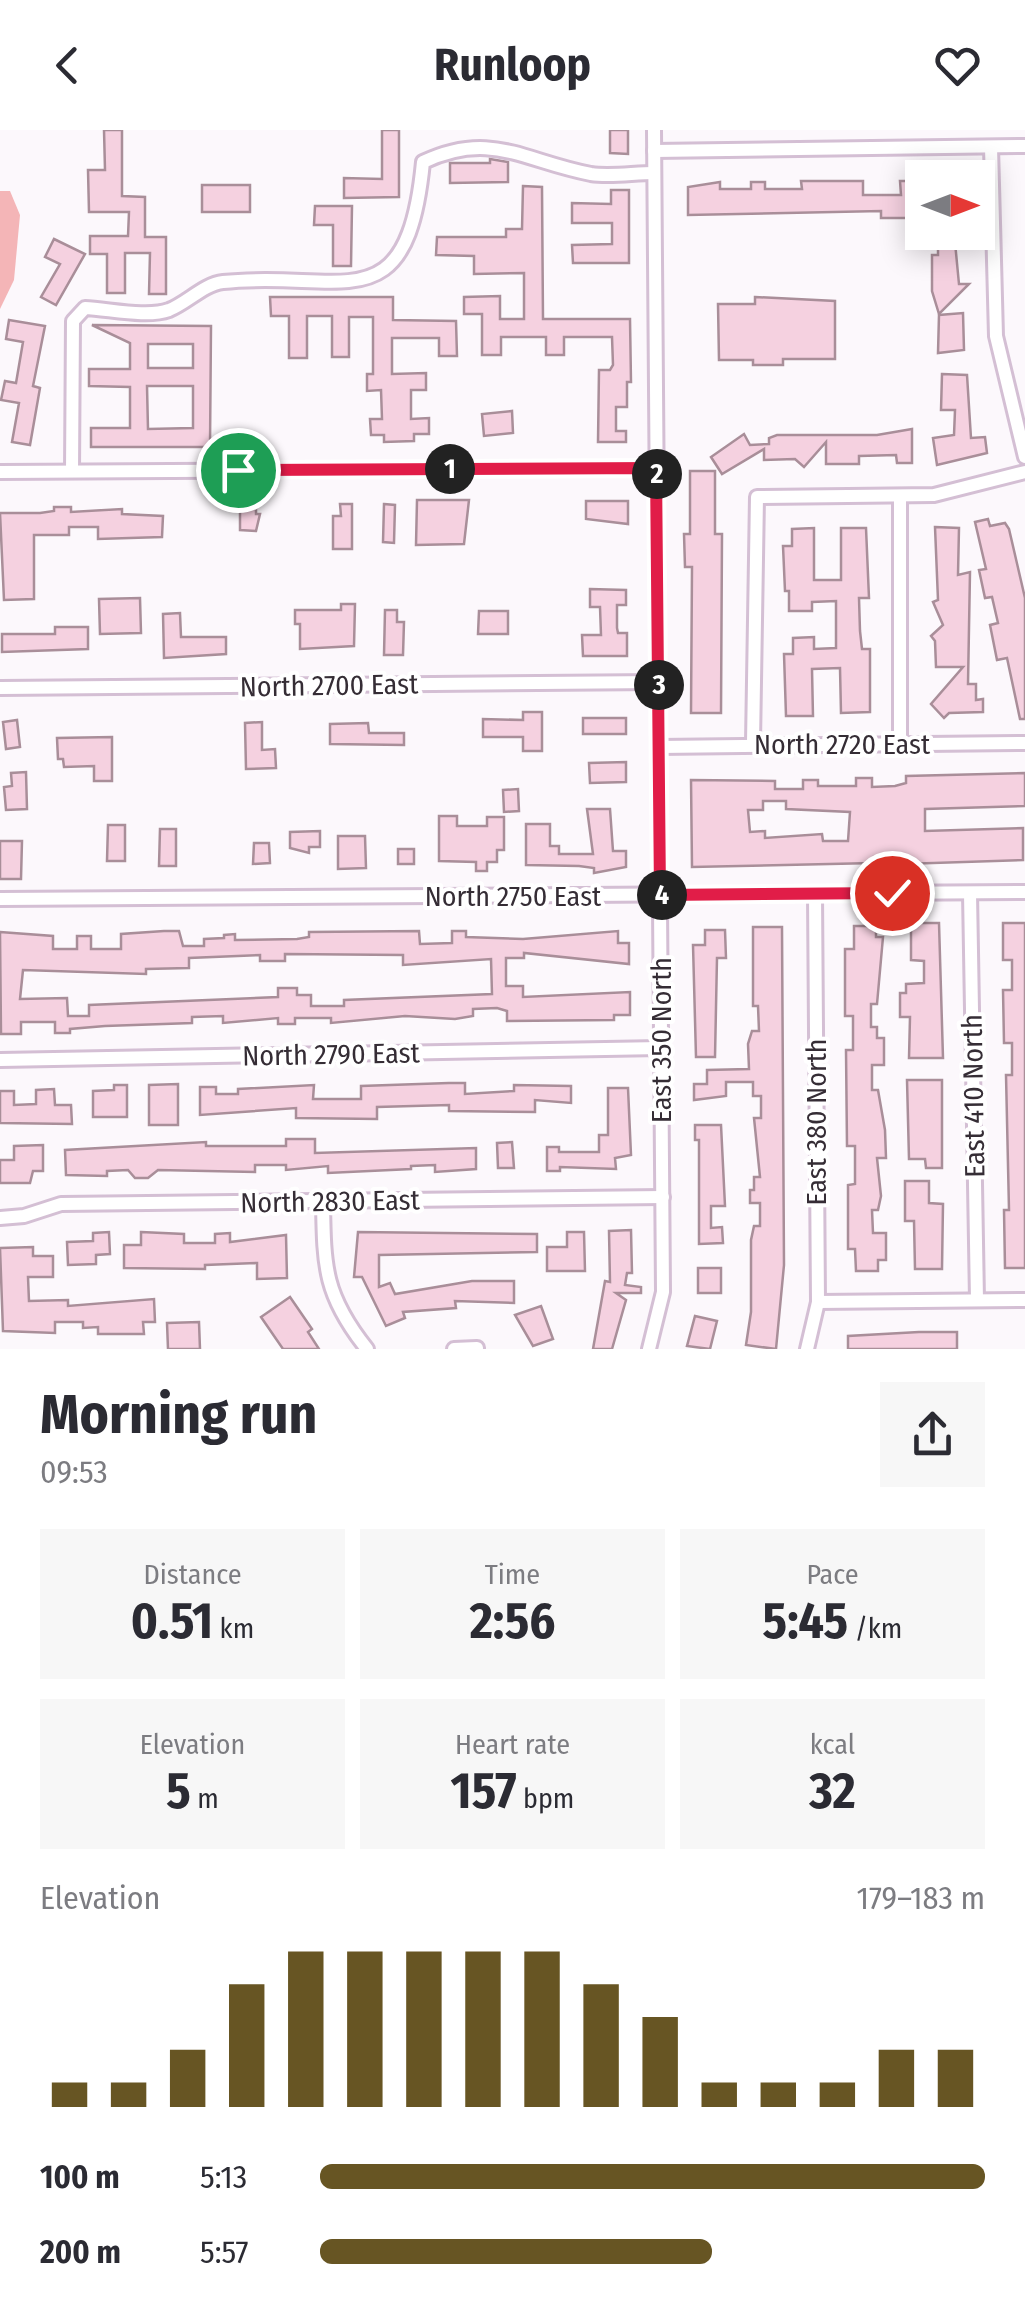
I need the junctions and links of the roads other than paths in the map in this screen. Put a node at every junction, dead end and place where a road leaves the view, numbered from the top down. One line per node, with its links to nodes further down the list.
1 (654, 130): 4 (street, East 350 North)
2 (991, 146): 3 (street); 4 (street); 6 (street)
3 (1025, 146)
4 (654, 151): 5 (street, East 350 North)
5 (654, 173): 7 (street, East 350 North); 8 (street)
6 (1025, 457)
7 (656, 468): 8 (street); 12 (street, East 350 North)
8 (72, 471): 9 (street)
9 (0, 472)
10 (1025, 472): 11 (street)
11 (900, 497): 14 (street); 15 (street)
12 (658, 682): 13 (street, North 2700 East); 17 (street, East 350 North)
13 (0, 688)
14 (753, 743): 15 (street, North 2720 East); 17 (street, North 2720 East)
15 (900, 743): 16 (street, North 2720 East)
16 (1025, 743)
17 (659, 747): 21 (street, East 350 North)
18 (970, 892): 19 (street, North 2750 East); 20 (street, North 2750 East); 28 (street, East 410 North)
19 (1025, 892)
20 (815, 894): 21 (street, North 2750 East); 30 (street, East 380 North)
21 (660, 895): 22 (street, North 2750 East); 23 (street, East 350 North)
22 (0, 899)
23 (662, 1048): 24 (street, North 2790 East); 25 (street, East 350 North)
24 (0, 1060)
25 (663, 1198): 26 (street, North 2830 East); 34 (street, East 350 North)
26 (323, 1202): 27 (street, North 2830 East); 32 (street)
27 (0, 1218)
28 (976, 1300): 29 (street); 30 (street)
29 (1025, 1300)
30 (818, 1302): 35 (street, East 380 North)
31 (478, 1348): 33 (street)
32 (367, 1349)
33 (454, 1349)
34 (649, 1349)
35 (807, 1349)

